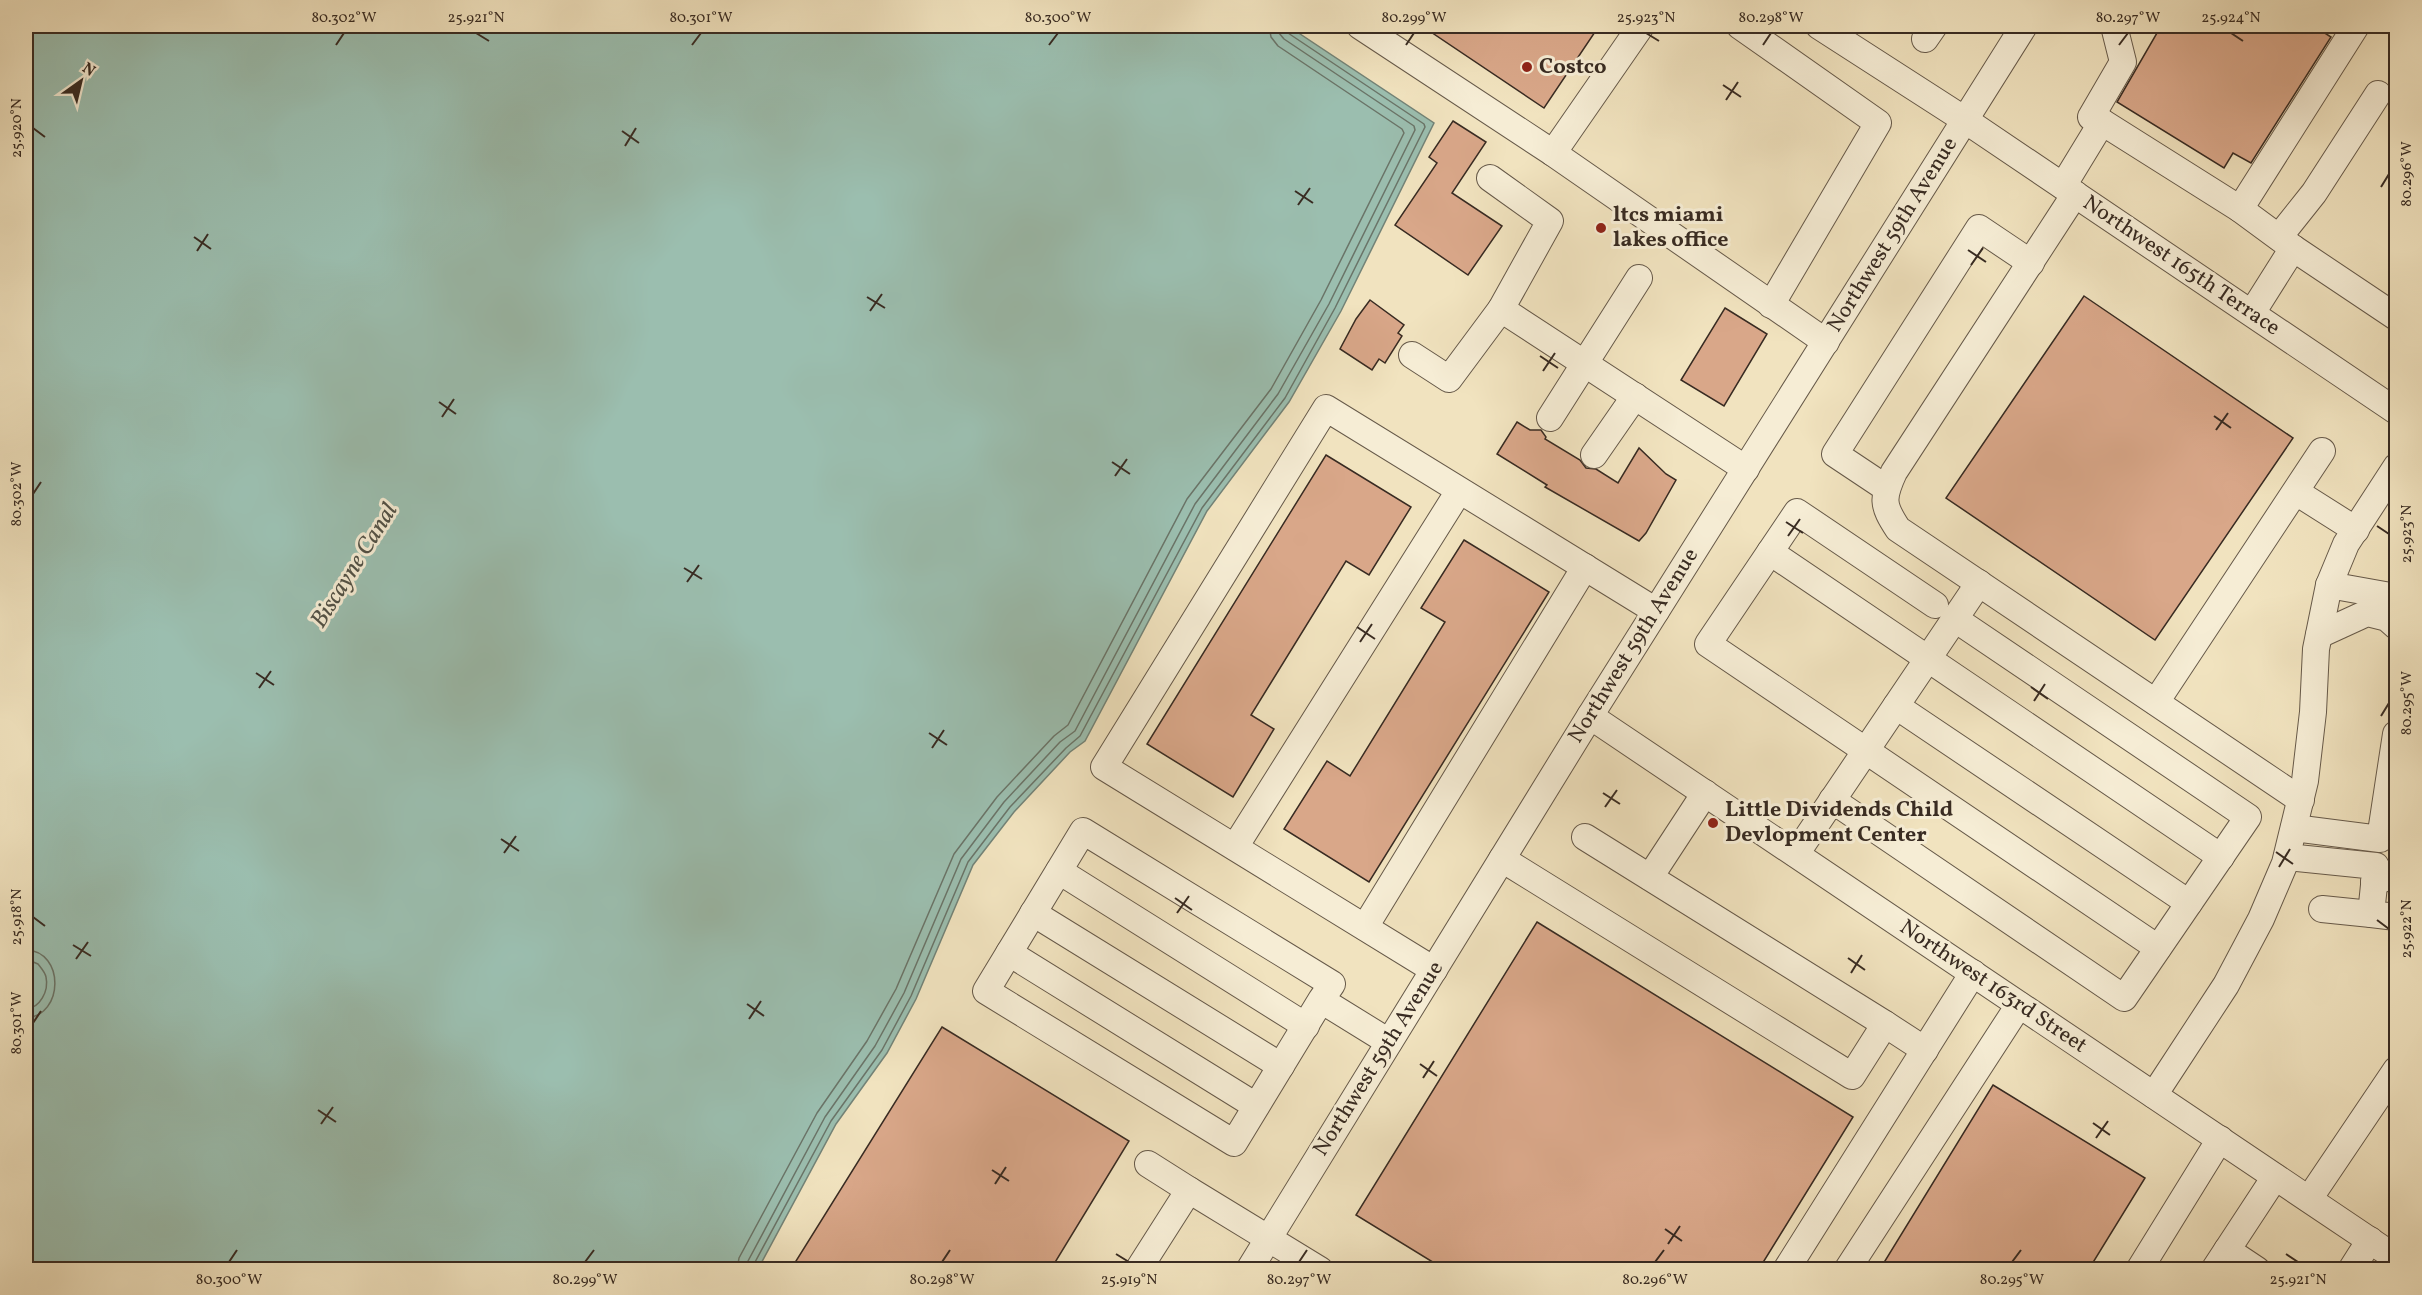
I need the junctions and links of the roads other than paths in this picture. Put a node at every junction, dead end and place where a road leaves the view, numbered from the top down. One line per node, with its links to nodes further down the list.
1 (1360, 26): 11 (street)
2 (1641, 26): 11 (street)
3 (1740, 26): 18 (street)
4 (1819, 26): 9 (street, Northwest 165th Terrace)
5 (2024, 26): 9 (street, Northwest 59th Avenue)
6 (2114, 26): 10 (street)
7 (2355, 26): 14 (street)
8 (2378, 94): 15 (street)
9 (1965, 120): 13 (street, Northwest 165th Terrace); 22 (street, Northwest 59th Avenue)
10 (2102, 122): 13 (street); 14 (street)
11 (1553, 153): 18 (street)
12 (1490, 178): 19 (street)
13 (2069, 190): 16 (street); 20 (street, Northwest 165th Terrace)
14 (2240, 209): 15 (street)
15 (2286, 243): 20 (street); 21 (street)
16 (2031, 263): 32 (street); 32 (street)
17 (1639, 278): 24 (street)
18 (1771, 305): 22 (street)
19 (1501, 309): 23 (street); 24 (street)
20 (2252, 313): 26 (street, Northwest 165th Terrace)
21 (2397, 317)
22 (1826, 342): 31 (street, Northwest 59th Avenue)
23 (1412, 355)
24 (1585, 364): 25 (street); 27 (street)
25 (1635, 396): 29 (street); 31 (street)
26 (2397, 411)
27 (1550, 418)
28 (2322, 451): 34 (street)
29 (1594, 455)
30 (2397, 467): 35 (street)
31 (1746, 469): 41 (street, Northwest 59th Avenue)
32 (1886, 488): 38 (street)
33 (1460, 490): 37 (street); 57 (street); 57 (street)
34 (2296, 492): 35 (street); 46 (street)
35 (2356, 530): 39 (street)
36 (1770, 552): 42 (street); 45 (street); 50 (street)
37 (1585, 567): 41 (street); 70 (street)
38 (1979, 583): 42 (street); 46 (street)
39 (2329, 585): 40 (street); 44 (street)
40 (2397, 597)
41 (1656, 611): 48 (street, Northwest 59th Avenue)
42 (1945, 612): 45 (street); 59 (street)
43 (2397, 626): 44 (street)
44 (2319, 635): 53 (street)
45 (1928, 659): 47 (street); 59 (street)
46 (2156, 702): 53 (street)
47 (1896, 705): 50 (street); 65 (street)
48 (1590, 716): 51 (street, Northwest 163rd Street); 61 (street, Northwest 59th Avenue)
49 (2397, 734): 55 (street)
50 (1866, 751): 52 (street); 71 (street)
51 (1705, 793): 58 (street, Northwest 163rd Street); 64 (street)
52 (1832, 800): 58 (street); 71 (street)
53 (2301, 800): 54 (street)
54 (2294, 828): 55 (street); 60 (street)
55 (2386, 831): 63 (street)
56 (1586, 837): 64 (street)
57 (1235, 847): 70 (street)
58 (1796, 854): 74 (street, Northwest 163rd Street)
59 (2221, 857): 65 (street)
60 (2287, 857): 63 (street); 83 (street)
61 (1502, 859): 73 (street, Northwest 59th Avenue); 77 (street)
62 (1059, 871): 67 (street); 75 (street); 78 (street)
63 (2382, 873): 68 (street)
64 (1650, 877): 77 (street)
65 (2189, 903): 71 (street)
66 (2322, 909): 68 (street)
67 (1033, 913): 72 (street); 81 (street)
68 (2371, 914): 69 (street)
69 (2397, 917)
70 (1365, 927): 73 (street)
71 (2158, 948)
72 (1009, 953): 84 (street); 84 (street)
73 (1434, 970): 79 (street, Northwest 59th Avenue)
74 (1973, 974): 76 (street, Northwest 163rd Street); 80 (street)
75 (1322, 1000): 78 (street); 79 (street)
76 (2019, 1005): 83 (street, Northwest 163rd Street); 98 (street)
77 (1885, 1024): 80 (street)
78 (1306, 1026): 81 (street)
79 (1389, 1042): 90 (street, Northwest 59th Avenue)
80 (1925, 1050): 97 (street)
81 (1281, 1065): 84 (street)
82 (2397, 1070): 89 (street)
83 (2154, 1095): 85 (street, Northwest 163rd Street)
84 (1256, 1106)
85 (2220, 1139): 87 (street, Northwest 163rd Street); 99 (street)
86 (1148, 1164): 88 (street)
87 (2275, 1177): 89 (street, Northwest 163rd Street); 93 (street)
88 (1189, 1190): 90 (street); 94 (street)
89 (2309, 1199): 91 (street, Northwest 163rd Street)
90 (1269, 1237): 95 (street, Northwest 59th Avenue); 96 (street)
91 (2370, 1240): 92 (street, Northwest 163rd Street); 101 (street)
92 (2397, 1258)
93 (2221, 1260): 100 (street)
94 (1138, 1269)
95 (1250, 1269)
96 (1320, 1269)
97 (1786, 1269)
98 (1847, 1269)
99 (2139, 1269)
100 (2258, 1269)
101 (2350, 1269)

